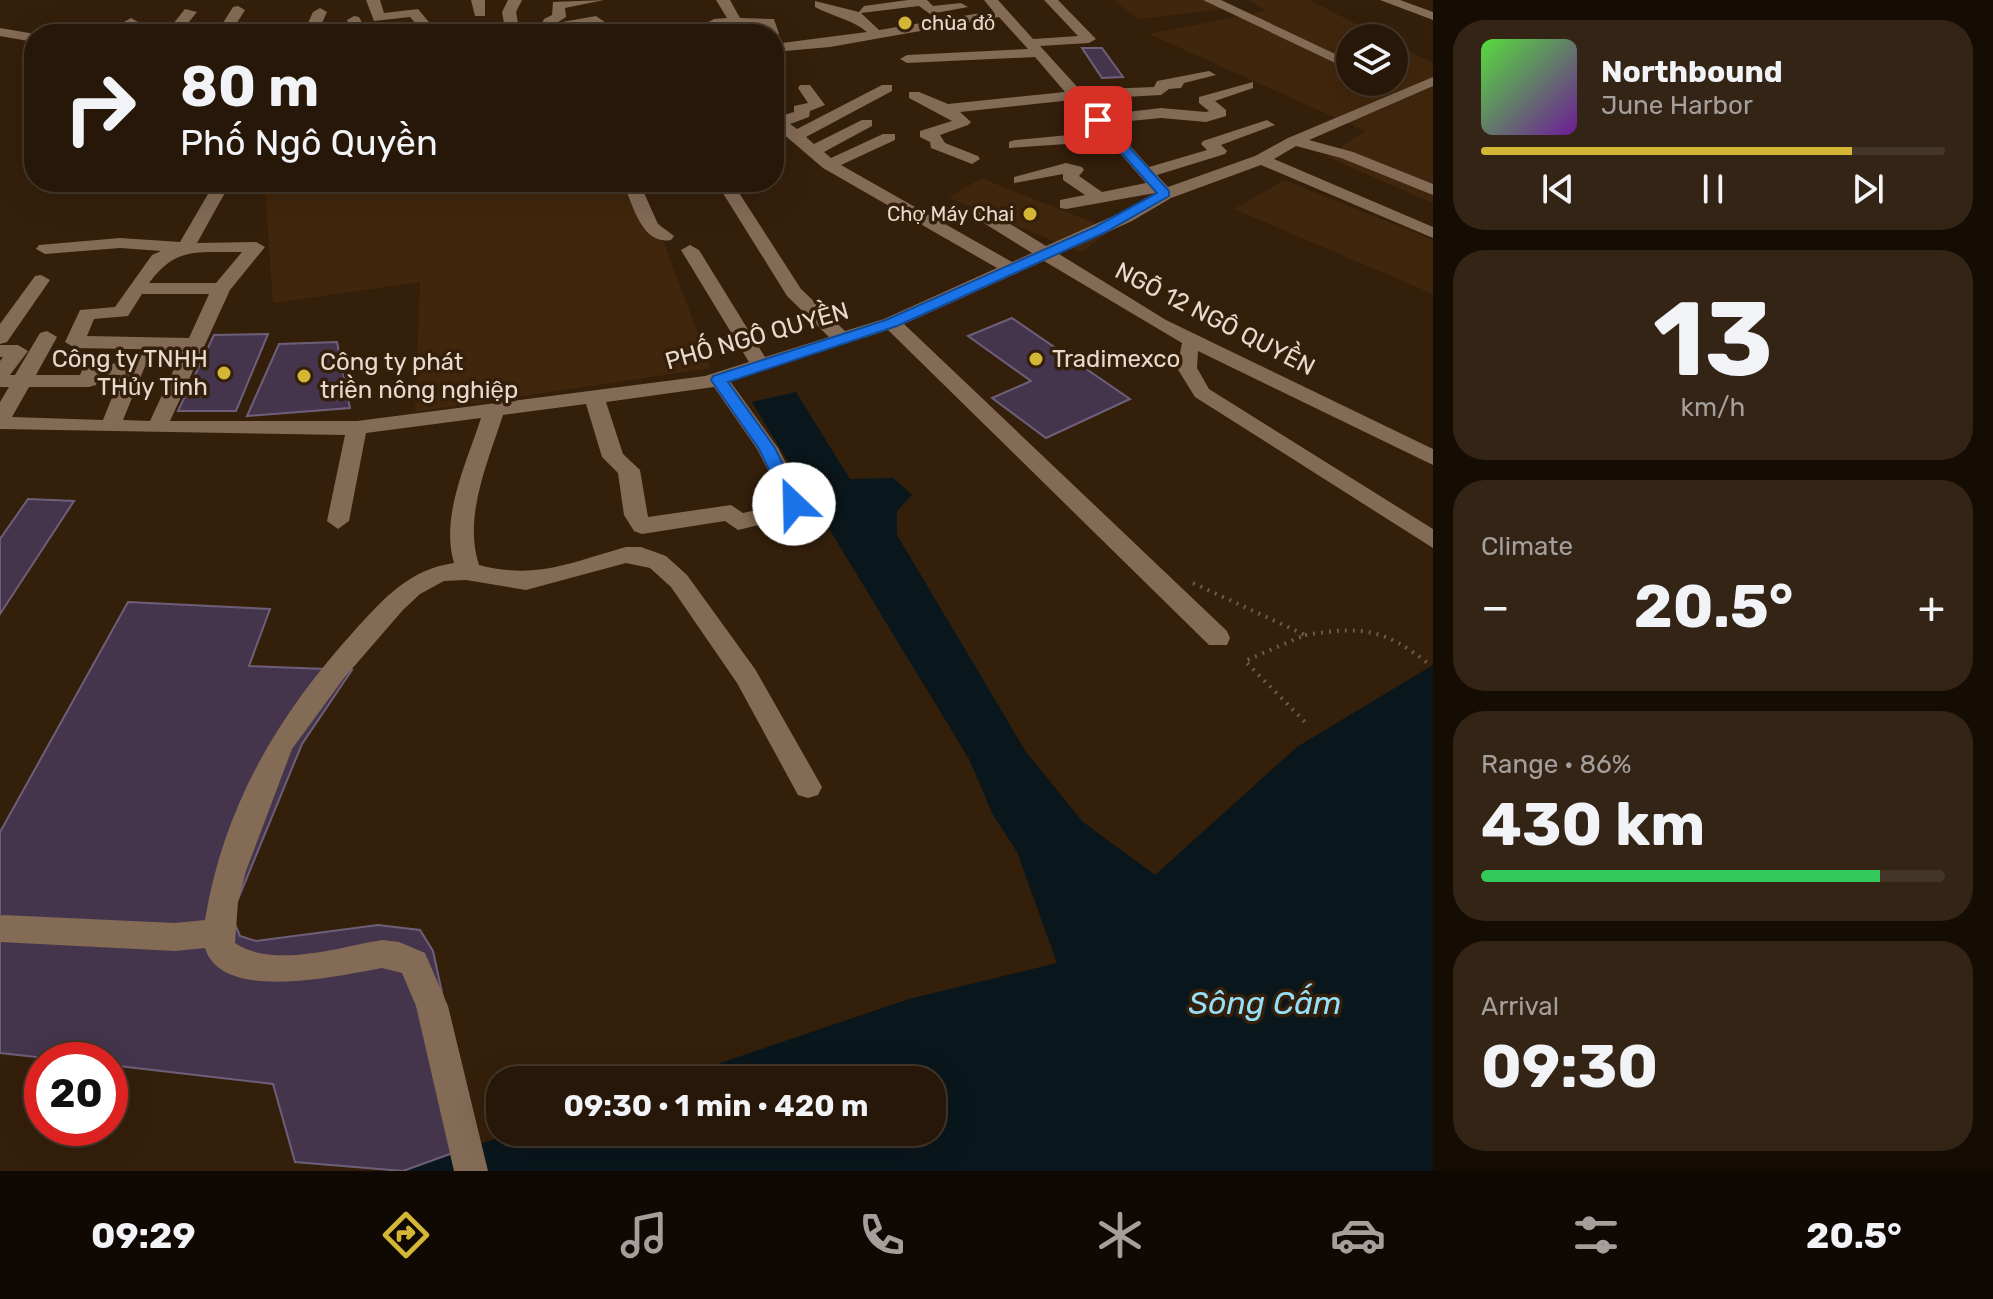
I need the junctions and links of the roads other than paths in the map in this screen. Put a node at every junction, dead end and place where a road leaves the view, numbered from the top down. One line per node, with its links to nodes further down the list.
1 (373, 0): 23 (street)
2 (515, 0): 24 (street)
3 (597, 0): 8 (street)
4 (723, 0): 18 (street)
5 (1051, 0): 33 (street)
6 (1210, 0): 36 (street)
7 (1387, 0): 15 (street)
8 (555, 2): 25 (street)
9 (820, 4): 31 (street)
10 (996, 6): 12 (street); 31 (street); 33 (street)
11 (238, 10): 20 (street)
12 (864, 10)
13 (190, 12): 19 (street)
14 (320, 12): 21 (street)
15 (1433, 16)
16 (354, 20): 22 (street)
17 (569, 22): 26 (street)
18 (736, 22): 27 (street); 28 (street)
19 (180, 24)
20 (229, 24)
21 (315, 24)
22 (356, 24)
23 (423, 24)
24 (511, 24)
25 (548, 24)
26 (601, 24)
27 (715, 24)
28 (770, 24)
29 (0, 32): 30 (street)
30 (24, 33)
31 (877, 34): 32 (street)
32 (784, 42)
33 (1033, 48): 34 (street); 45 (street)
34 (978, 56): 35 (street); 37 (street)
35 (907, 59)
36 (1336, 59)
37 (990, 72)
38 (1209, 75): 45 (street)
39 (1433, 81): 43 (street)
40 (1248, 85): 49 (street)
41 (805, 88): 48 (street)
42 (887, 88): 54 (street)
43 (1408, 93)
44 (914, 95): 47 (street)
45 (1075, 95): 47 (street); 49 (street)
46 (1400, 96): 56 (street)
47 (946, 109): 59 (street)
48 (784, 118)
49 (1098, 120): 53 (street)
50 (867, 123): 58 (street)
51 (1267, 125): 63 (street)
52 (784, 128): 54 (street)
53 (1112, 136): 57 (street); 63 (street)
54 (794, 137): 58 (street)
55 (889, 137): 61 (street)
56 (1294, 141): 60 (street); 64 (street)
57 (1015, 145)
58 (812, 152): 61 (street)
59 (972, 159)
60 (1261, 159): 63 (street); 71 (street)
61 (829, 165): 77 (street)
62 (1020, 180): 68 (street)
63 (1155, 184): 68 (street); 70 (street, PHỐ NGÔ QUYỀN)
64 (1433, 190)
65 (217, 192): 73 (street)
66 (635, 192): 72 (street)
67 (717, 192): 84 (street)
68 (1098, 197): 70 (street)
69 (980, 213): 76 (street, NGÕ 12 NGÔ QUYỀN)
70 (1126, 217): 76 (street, PHỐ NGÔ QUYỀN)
71 (1433, 233)
72 (665, 236)
73 (185, 248): 74 (street); 79 (street); 80 (street)
74 (45, 249)
75 (690, 250): 89 (street)
76 (1045, 255): 77 (street, PHỐ NGÔ QUYỀN); 85 (street, NGÕ 12 NGÔ QUYỀN)
77 (1013, 270): 81 (street, PHỐ NGÔ QUYỀN)
78 (41, 280): 83 (street)
79 (136, 288): 80 (street); 86 (street)
80 (221, 289): 87 (street)
81 (891, 323): 84 (street, PHỐ NGÔ QUYỀN); 105 (street)
82 (47, 337): 91 (street)
83 (0, 338)
84 (843, 340): 89 (street, PHỐ NGÔ QUYỀN)
85 (1193, 341): 99 (street, NGÕ 12 NGÔ QUYỀN); 103 (street)
86 (150, 343): 87 (street); 90 (street)
87 (194, 344): 97 (street)
88 (0, 351): 91 (street)
89 (761, 366): 92 (street, PHỐ NGÔ QUYỀN)
90 (133, 369): 91 (street); 96 (street)
91 (7, 379): 95 (street)
92 (719, 380): 93 (street, PHỐ NGÔ QUYỀN); 100 (street)
93 (595, 399): 94 (street, PHỐ NGÔ QUYỀN); 100 (street)
94 (493, 413): 98 (street, PHỐ NGÔ QUYỀN); 104 (street)
95 (0, 422): 96 (street, PHỐ NGÔ QUYỀN)
96 (110, 427): 97 (street, PHỐ NGÔ QUYỀN)
97 (157, 428): 98 (street, PHỐ NGÔ QUYỀN)
98 (357, 428): 101 (street)
99 (1433, 458)
100 (785, 511): 102 (street)
101 (338, 521)
102 (794, 539)
103 (1433, 540)
104 (468, 569): 106 (street); 108 (street)
105 (1218, 638)
106 (808, 787)
107 (3, 929): 108 (street)
108 (218, 933): 109 (street)
109 (471, 1171)

